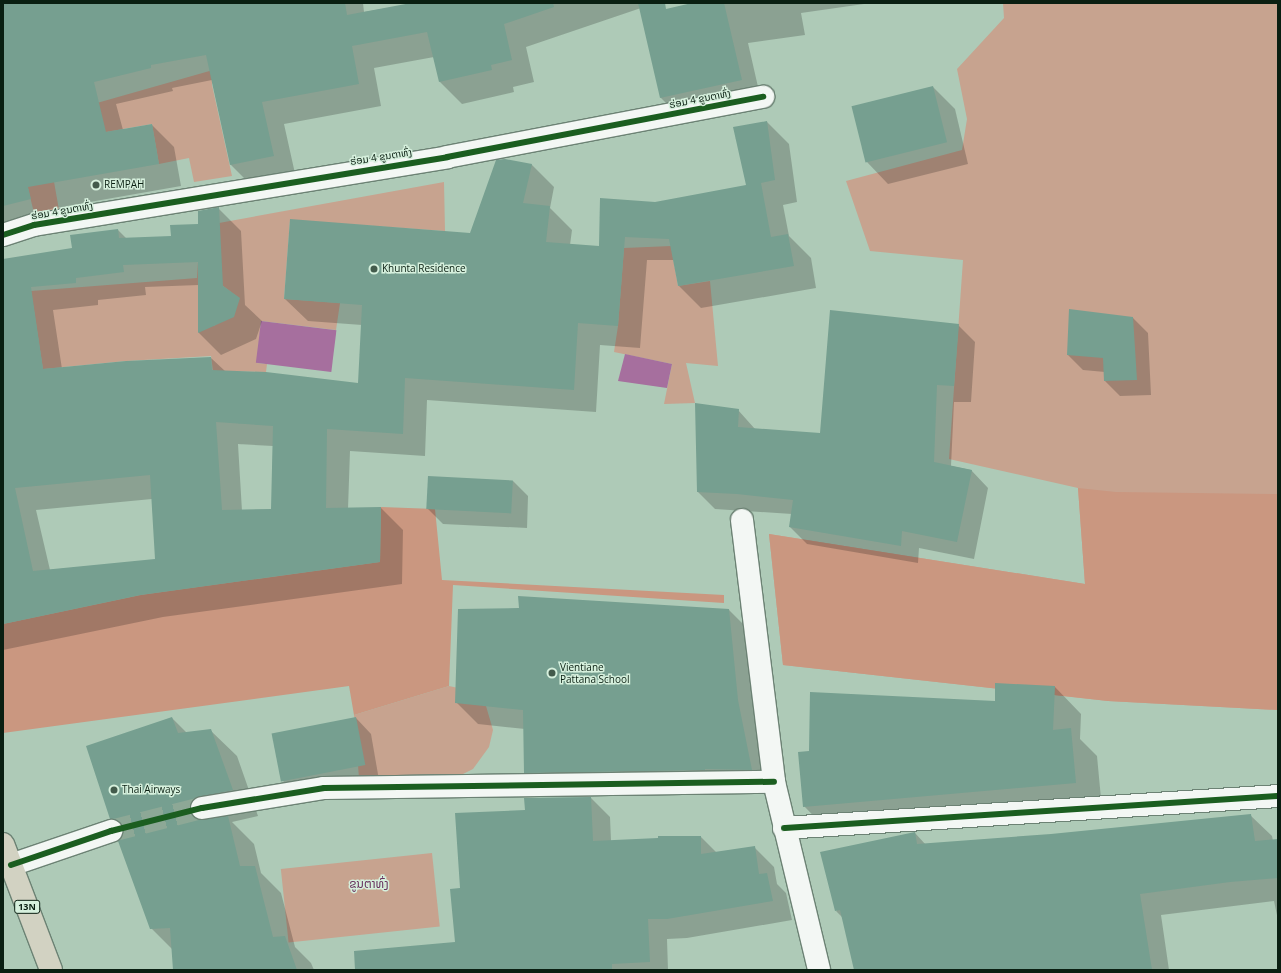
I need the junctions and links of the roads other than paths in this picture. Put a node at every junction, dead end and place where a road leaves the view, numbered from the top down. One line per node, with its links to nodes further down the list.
1 (763, 97): 2 (street, ຮ່ອມ 4 ຂູນຕາທົ່ງ)
2 (3, 235)
3 (742, 520): 4 (street)
4 (774, 782): 6 (street); 7 (street)
5 (1278, 796): 7 (street)
6 (202, 808)
7 (784, 828): 12 (street)
8 (111, 831): 10 (street)
9 (3, 844): 10 (highway, 13N)
10 (11, 865): 11 (highway, 13N)
11 (51, 970)
12 (819, 970)

